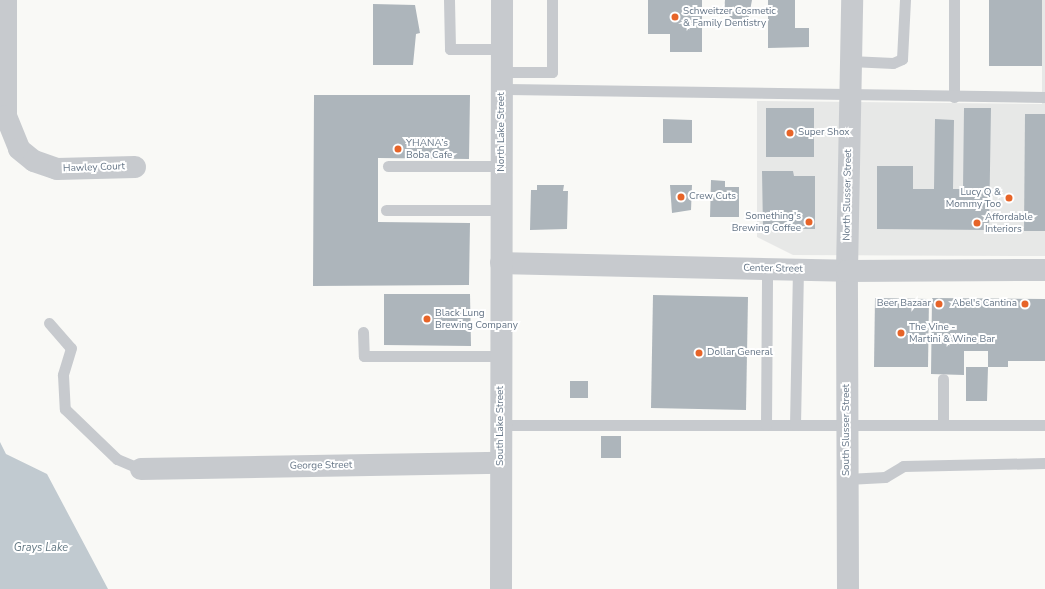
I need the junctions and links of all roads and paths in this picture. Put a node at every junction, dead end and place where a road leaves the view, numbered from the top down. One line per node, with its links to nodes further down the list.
1 (6, 0): 16 (street, Hawley Court)
2 (449, 0): 8 (lane)
3 (502, 0): 8 (street, North Lake Street)
4 (552, 0): 10 (lane)
5 (852, 0): 9 (street, North Slusser Street)
6 (904, 0): 9 (lane)
7 (954, 0): 12 (lane)
8 (502, 49): 10 (street, North Lake Street)
9 (850, 61): 11 (street, North Slusser Street)
10 (502, 81): 11 (lane); 15 (street, North Lake Street)
11 (850, 96): 12 (lane); 22 (street, North Slusser Street)
12 (954, 97): 13 (lane)
13 (1045, 97)
14 (388, 166): 15 (lane)
15 (502, 166): 18 (street, North Lake Street)
16 (135, 167)
17 (386, 210): 18 (lane)
18 (502, 210): 19 (street, North Lake Street)
19 (502, 263): 20 (street, Center Street); 26 (street, South Lake Street)
20 (767, 269): 21 (street, Center Street); 30 (lane)
21 (798, 269): 22 (street, Center Street); 31 (lane)
22 (847, 270): 23 (street, Center Street); 32 (street, South Slusser Street)
23 (1045, 270)
24 (49, 323): 36 (lane)
25 (363, 332): 26 (lane)
26 (502, 356): 29 (street, South Lake Street)
27 (943, 379): 28 (lane)
28 (943, 424): 32 (lane); 33 (lane)
29 (502, 425): 30 (lane); 34 (street, South Lake Street)
30 (766, 425): 31 (lane)
31 (795, 425): 32 (lane)
32 (847, 425): 37 (street, South Slusser Street)
33 (1045, 425)
34 (502, 463): 36 (street, George Street); 38 (street, South Lake Street)
35 (1045, 463): 37 (lane)
36 (141, 469)
37 (847, 479): 39 (street, South Slusser Street)
38 (502, 589)
39 (848, 589)

